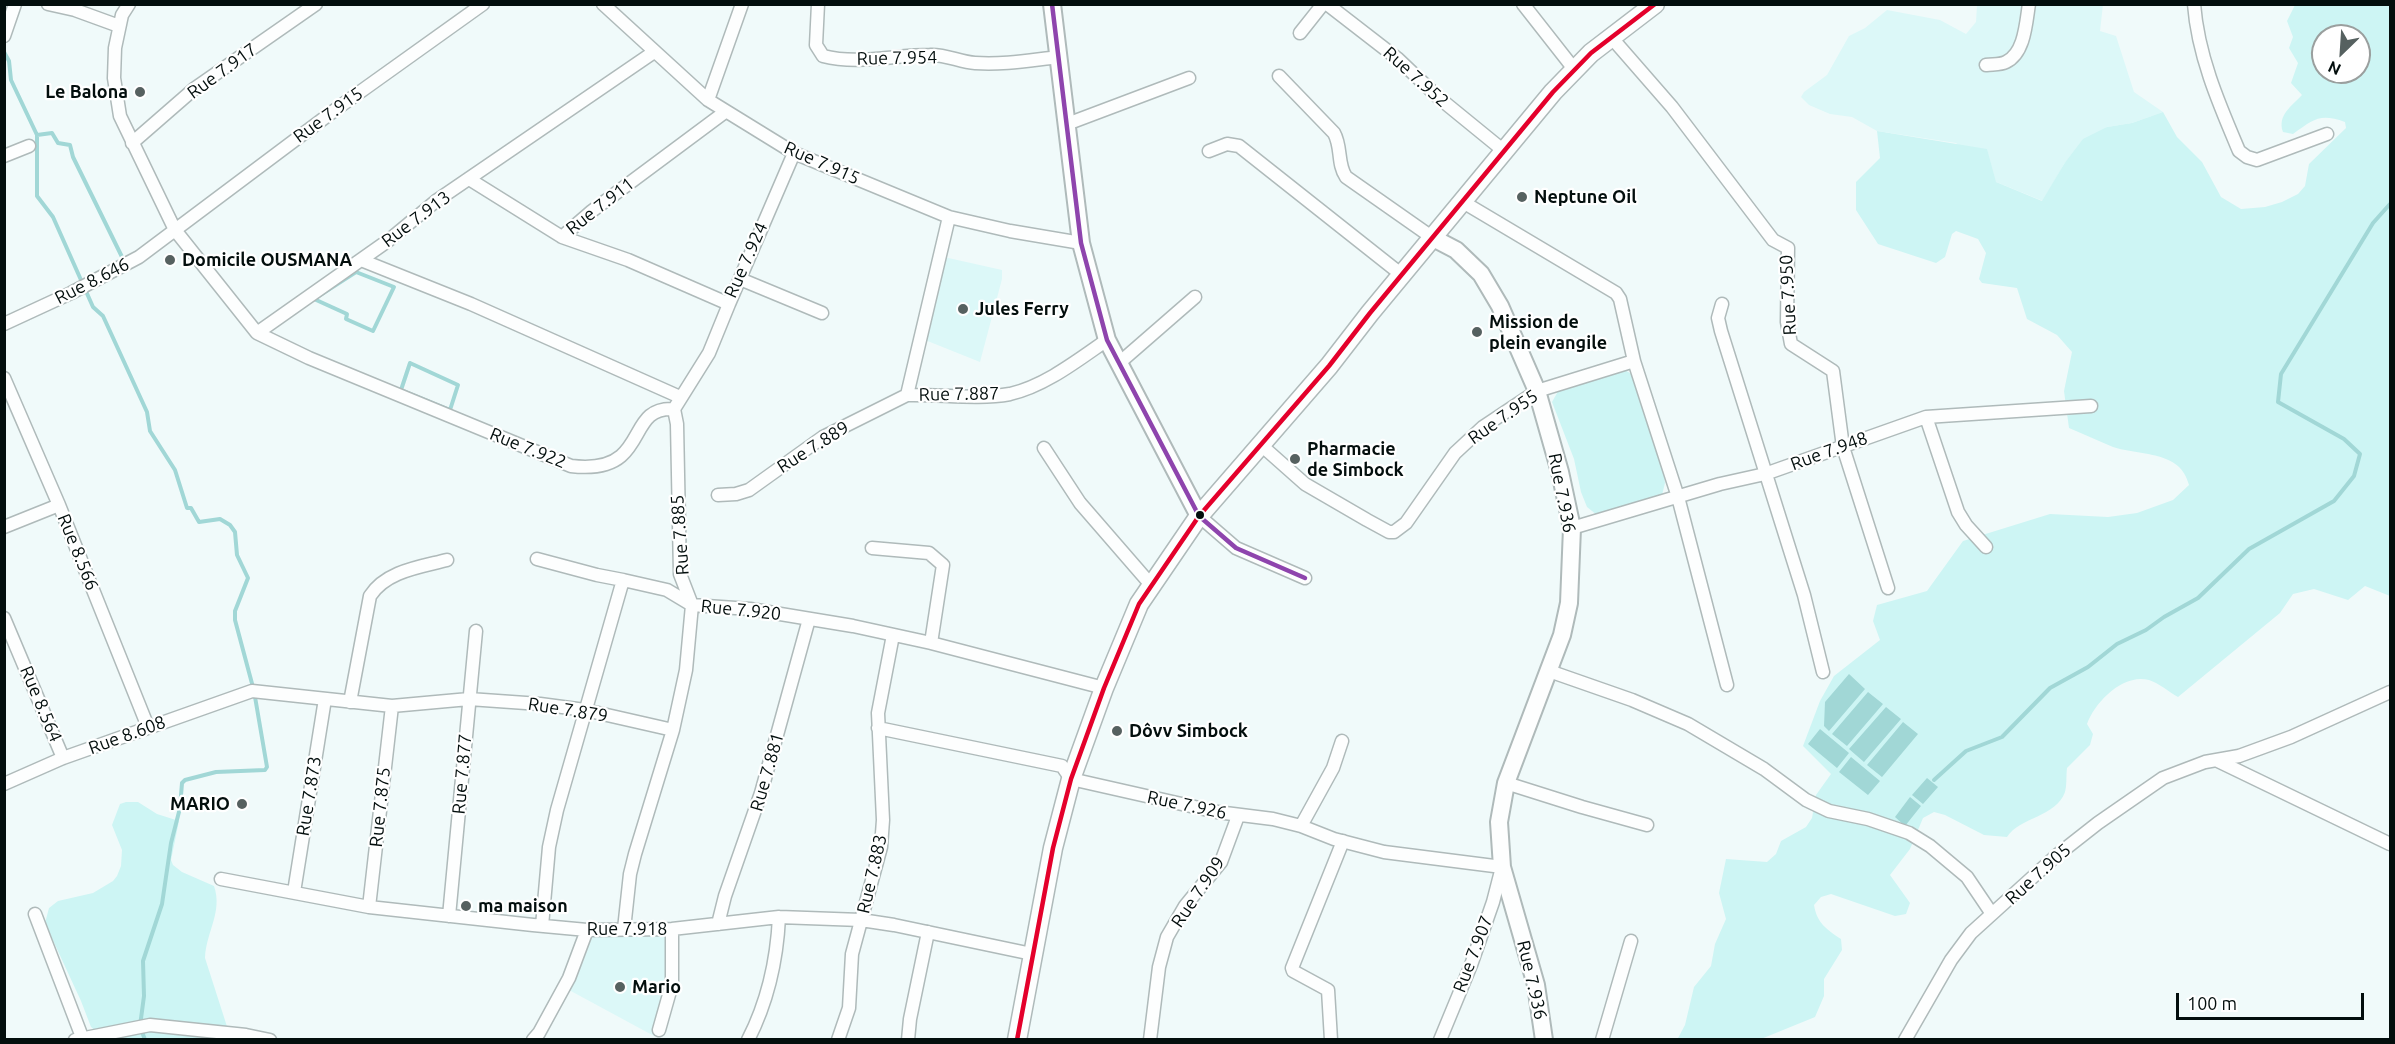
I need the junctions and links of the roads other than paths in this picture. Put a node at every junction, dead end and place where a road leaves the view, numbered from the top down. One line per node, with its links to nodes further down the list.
1 (15, 4): 17 (street)
2 (48, 4): 15 (street)
3 (129, 4): 15 (street)
4 (316, 4): 29 (street, Rue 7.917)
5 (483, 4): 38 (street, Rue 7.915)
6 (603, 4): 19 (street, Rue 7.915)
7 (742, 4): 25 (street)
8 (818, 4): 20 (street, Rue 7.954)
9 (1052, 4): 20 (street)
10 (1325, 4): 16 (street); 32 (street, Rue 7.952)
11 (1523, 4): 22 (street)
12 (1655, 4): 18 (main road)
13 (2029, 4): 21 (street)
14 (2194, 4): 28 (street)
15 (119, 26): 29 (street)
16 (1300, 33)
17 (4, 36)
18 (1611, 37): 22 (main road); 62 (street, Rue 7.950)
19 (654, 52): 25 (street, Rue 7.915); 35 (street, Rue 7.913)
20 (1059, 57): 27 (street)
21 (1986, 65)
22 (1574, 69): 32 (main road)
23 (1279, 76): 40 (street, Rue 7.936)
24 (1189, 78): 27 (street)
25 (708, 99): 26 (street, Rue 7.915)
26 (725, 112): 33 (street, Rue 7.915); 39 (street, Rue 7.911)
27 (1067, 124): 41 (street)
28 (2327, 134)
29 (132, 142): 38 (street)
30 (29, 146): 34 (street)
31 (1209, 151): 43 (street)
32 (1504, 151): 36 (main road)
33 (794, 153): 37 (street, Rue 7.915); 44 (street, Rue 7.924)
34 (4, 156)
35 (469, 179): 39 (street, Rue 7.911); 42 (street, Rue 7.913)
36 (1463, 202): 40 (main road); 52 (street)
37 (949, 217): 41 (street, Rue 7.915); 56 (street, Rue 7.887)
38 (175, 230): 49 (street, Rue 8.646); 50 (street)
39 (562, 237): 46 (street, Rue 7.924)
40 (1433, 238): 43 (main road); 55 (street, Rue 7.936)
41 (1081, 243): 51 (street)
42 (361, 260): 50 (street, Rue 7.913); 57 (street)
43 (1402, 275): 61 (main road)
44 (740, 279): 46 (street, Rue 7.924); 48 (street)
45 (1195, 297): 53 (street)
46 (729, 304): 57 (street)
47 (1722, 304): 64 (street)
48 (822, 313)
49 (4, 324)
50 (257, 333): 59 (street, Rue 7.922)
51 (1107, 340): 53 (street); 56 (street, Rue 7.887)
52 (1634, 362): 55 (street, Rue 7.955); 66 (street)
53 (1118, 364): 68 (street)
54 (4, 378): 67 (street, Rue 8.566)
55 (1537, 391): 61 (street, Rue 7.955); 70 (street, Rue 7.936)
56 (908, 395): 65 (street, Rue 7.889)
57 (680, 397): 59 (street)
58 (2091, 406): 60 (street, Rue 7.948)
59 (674, 409): 79 (street, Rue 7.885)
60 (1926, 417): 62 (street, Rue 7.948); 71 (street)
61 (1261, 445): 68 (main road)
62 (1843, 447): 64 (street, Rue 7.948); 78 (street, Rue 7.950)
63 (1044, 448): 77 (street)
64 (1765, 474): 66 (street, Rue 7.948); 86 (street)
65 (718, 495)
66 (1678, 497): 70 (street, Rue 7.948); 87 (street)
67 (58, 504): 69 (street); 96 (street, Rue 8.566)
68 (1199, 516): 75 (street); 77 (main road)
69 (4, 527)
70 (1572, 528): 85 (street, Rue 7.936)
71 (1986, 547)
72 (872, 548): 84 (street)
73 (537, 559): 76 (street, Rue 7.920)
74 (447, 560): 93 (street)
75 (1305, 578)
76 (623, 580): 79 (street, Rue 7.920); 95 (street)
77 (1152, 586): 88 (main road)
78 (1888, 588)
79 (692, 605): 81 (street, Rue 7.920); 98 (street, Rue 7.885)
80 (4, 618): 100 (street, Rue 8.564)
81 (809, 619): 83 (street, Rue 7.920); 119 (street, Rue 7.881)
82 (476, 631): 92 (street, Rue 7.877)
83 (893, 635): 84 (street, Rue 7.920); 97 (street, Rue 7.883)
84 (931, 643): 88 (street, Rue 7.920)
85 (1548, 672): 103 (street, Rue 7.936); 115 (street)
86 (1823, 672)
87 (1727, 685)
88 (1104, 688): 102 (main road)
89 (255, 692): 91 (street, Rue 7.879); 96 (street, Rue 8.608)
90 (2391, 692): 101 (street, Rue 7.905)
91 (325, 699): 93 (street, Rue 7.879); 112 (street, Rue 7.873)
92 (469, 699): 94 (street, Rue 7.879); 95 (street, Rue 7.879); 116 (street, Rue 7.877)
93 (350, 702): 94 (street, Rue 7.879)
94 (392, 706): 113 (street, Rue 7.875)
95 (585, 710): 98 (street, Rue 7.879); 120 (street)
96 (148, 727): 100 (street, Rue 8.608)
97 (878, 728): 102 (street, Rue 7.926); 118 (street, Rue 7.883)
98 (673, 730): 121 (street)
99 (1342, 741): 107 (street)
100 (63, 758): 104 (street, Rue 8.608)
101 (2218, 762): 109 (street); 115 (street, Rue 7.905)
102 (1071, 778): 105 (street, Rue 7.926); 126 (main road)
103 (1506, 783): 106 (street); 110 (street, Rue 7.936)
104 (4, 784)
105 (1238, 816): 107 (street, Rue 7.926); 135 (street, Rue 7.909)
106 (1647, 825)
107 (1302, 826): 108 (street, Rue 7.926)
108 (1343, 841): 110 (street, Rue 7.926); 136 (street)
109 (2391, 844)
110 (1502, 867): 137 (street, Rue 7.907); 138 (street, Rue 7.936)
111 (221, 879): 112 (street, Rue 7.918)
112 (294, 892): 113 (street, Rue 7.918)
113 (369, 907): 116 (street, Rue 7.918)
114 (35, 914): 128 (street)
115 (1992, 914): 140 (street, Rue 7.905)
116 (448, 916): 120 (street, Rue 7.918)
117 (779, 917): 118 (street, Rue 7.918); 119 (street, Rue 7.918); 131 (street)
118 (861, 920): 124 (street, Rue 7.918); 132 (street, Rue 7.883)
119 (718, 924): 122 (street, Rue 7.918)
120 (542, 926): 123 (street, Rue 7.918)
121 (624, 929): 122 (street, Rue 7.918); 123 (street, Rue 7.918)
122 (672, 929): 127 (street)
123 (587, 930): 130 (street)
124 (928, 932): 126 (street, Rue 7.918); 133 (street)
125 (1631, 941): 139 (street)
126 (1032, 954): 134 (main road)
127 (659, 1030)
128 (78, 1038): 129 (street)
129 (270, 1040)
130 (533, 1040)
131 (748, 1040)
132 (838, 1040)
133 (908, 1040)
134 (1017, 1040)
135 (1150, 1040)
136 (1331, 1040)
137 (1440, 1040)
138 (1544, 1040)
139 (1602, 1040)
140 (1905, 1040)

